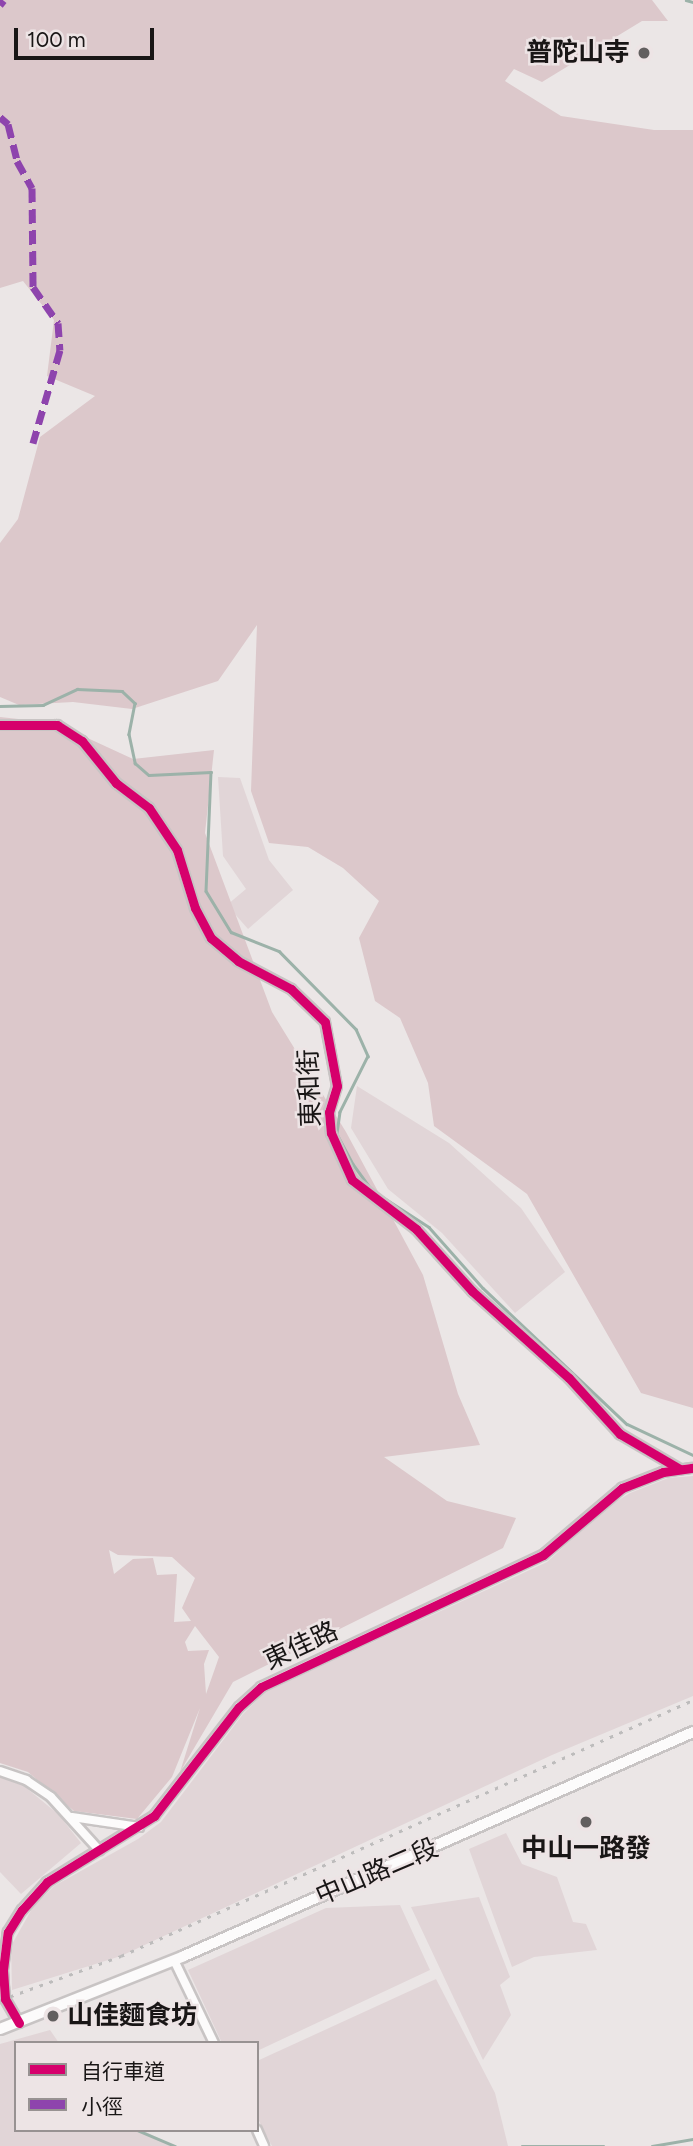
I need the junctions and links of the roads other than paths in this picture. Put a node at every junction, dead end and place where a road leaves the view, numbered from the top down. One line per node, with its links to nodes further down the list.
1 (0, 725): 3 (street, 東和街)
2 (693, 1468): 3 (street, 東佳路)
3 (680, 1469): 7 (street, 東佳路)
4 (693, 1732): 9 (main road, 中山路二段)
5 (0, 1770): 6 (street)
6 (72, 1817): 7 (street); 8 (street)
7 (139, 1828): 8 (street, 東佳路)
8 (99, 1850): 10 (street, 東佳路)
9 (174, 1960): 10 (main road, 中山路二段); 12 (street)
10 (19, 2023): 11 (main road, 中山路二段)
11 (0, 2029)
12 (213, 2041)

